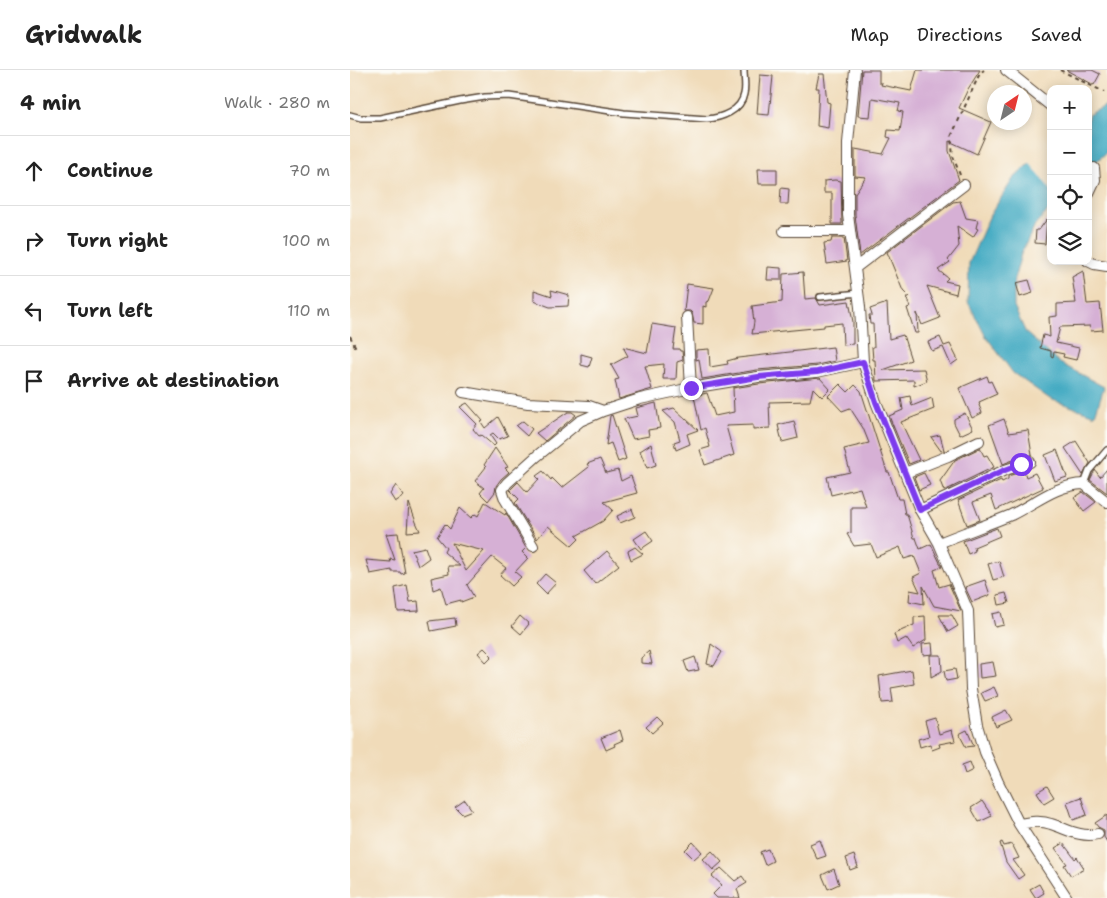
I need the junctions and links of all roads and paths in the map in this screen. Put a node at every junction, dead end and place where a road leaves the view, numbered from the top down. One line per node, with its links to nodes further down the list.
1 (744, 70): 8 (lane)
2 (855, 70): 13 (street)
3 (984, 70): 10 (path)
4 (1006, 70): 7 (street)
5 (1060, 70): 6 (path)
6 (1104, 92)
7 (1047, 103)
8 (350, 115)
9 (1094, 168): 11 (street)
10 (964, 185): 16 (street)
11 (1092, 186)
12 (784, 231): 13 (street)
13 (850, 231): 16 (street)
14 (1092, 263): 15 (street)
15 (1107, 266)
16 (855, 268): 17 (street)
17 (858, 293): 18 (lane); 22 (street)
18 (820, 298)
19 (687, 317): 23 (street)
20 (350, 336): 21 (path)
21 (356, 348)
22 (863, 362): 23 (street); 29 (street)
23 (691, 388): 25 (street)
24 (463, 392): 25 (street)
25 (603, 411): 34 (street)
26 (979, 441): 29 (street)
27 (1107, 450): 30 (lane)
28 (1030, 462): 32 (street)
29 (905, 473): 32 (street)
30 (1084, 484): 31 (street); 33 (street)
31 (1107, 502)
32 (920, 510): 33 (street)
33 (939, 543): 35 (street)
34 (533, 546)
35 (1019, 824): 36 (street); 37 (street)
36 (1098, 834)
37 (1067, 898)

